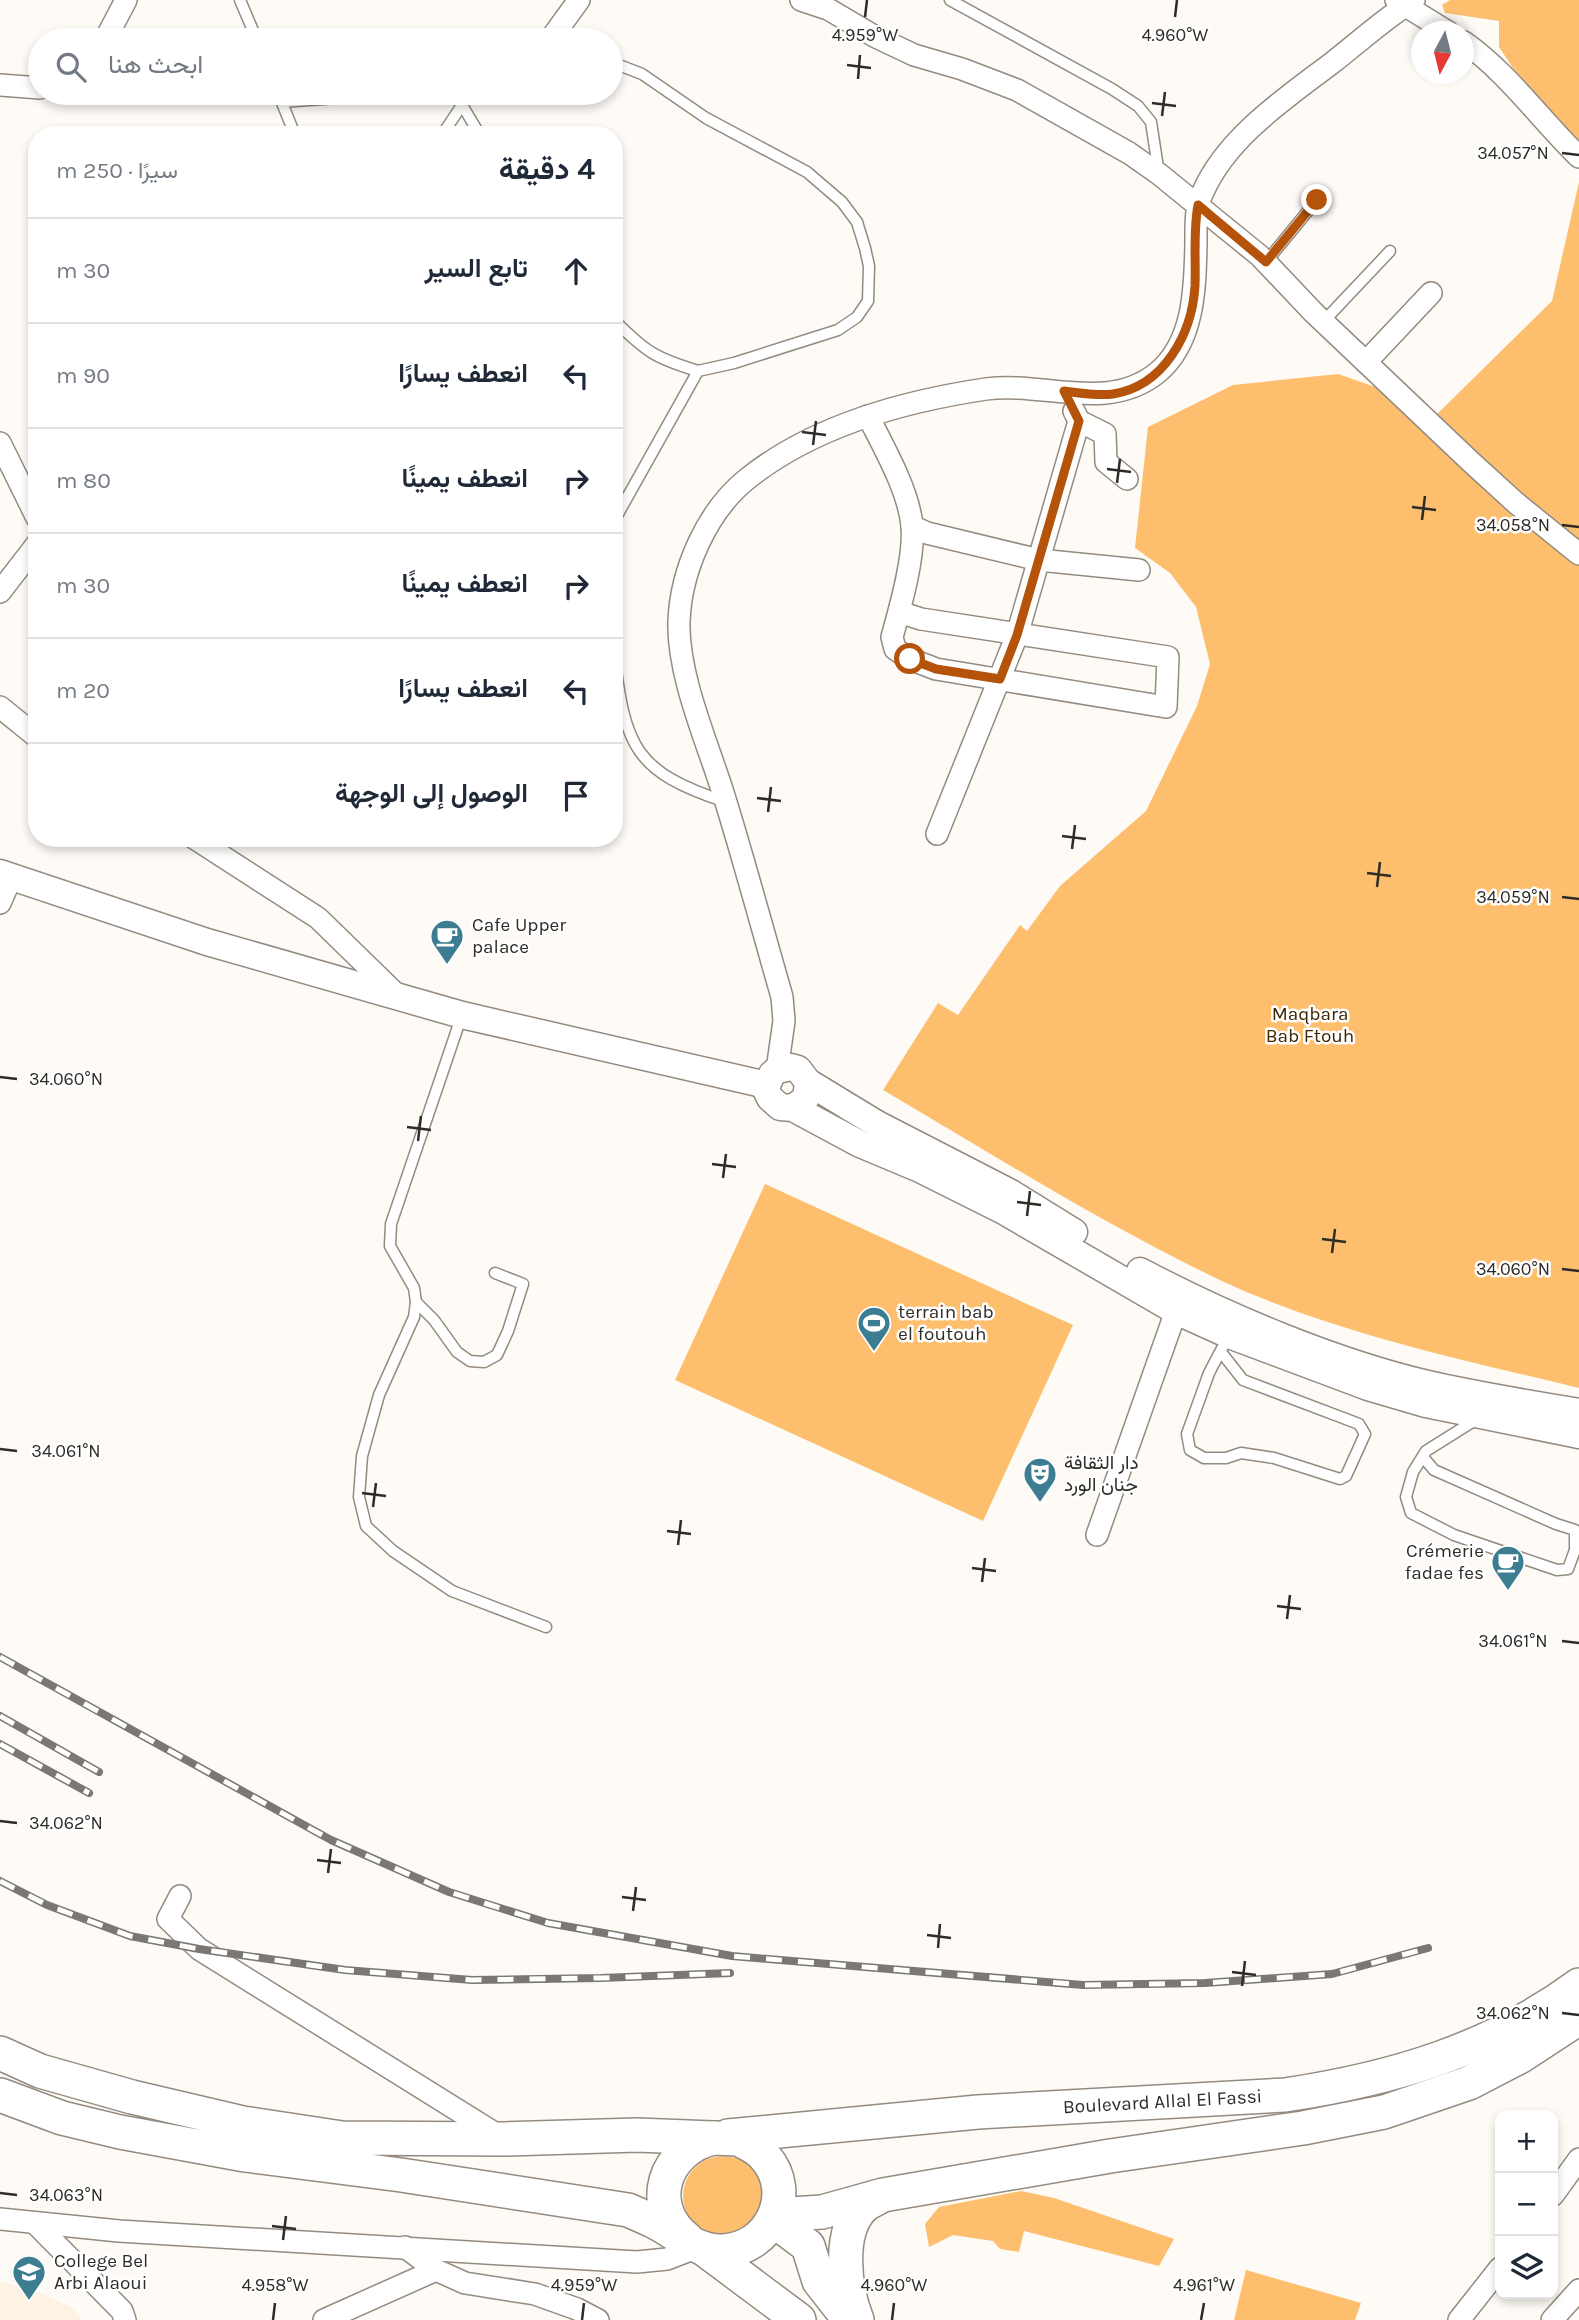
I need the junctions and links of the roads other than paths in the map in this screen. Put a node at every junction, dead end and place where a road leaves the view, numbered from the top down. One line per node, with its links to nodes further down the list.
1 (126, 0): 8 (street)
2 (240, 0): 9 (lane)
3 (579, 0): 10 (street)
4 (801, 0): 21 (street)
5 (950, 0): 21 (lane)
6 (1405, 2): 7 (street); 23 (street)
7 (1432, 21)
8 (111, 28)
9 (252, 28)
10 (559, 28)
11 (1474, 50): 20 (street)
12 (623, 67): 30 (lane)
13 (0, 85): 14 (street)
14 (28, 87)
15 (283, 105): 17 (lane)
16 (462, 105): 18 (lane); 19 (lane)
17 (291, 126)
18 (448, 126)
19 (475, 126)
20 (1579, 157)
21 (1158, 174): 23 (street)
22 (1317, 200): 25 (lane)
23 (1198, 205): 25 (street); 31 (street)
24 (1390, 251): 27 (lane)
25 (1266, 262): 27 (street)
26 (1431, 293): 29 (street)
27 (1323, 322): 29 (street)
28 (623, 329): 30 (lane)
29 (1366, 362): 39 (street)
30 (698, 371): 37 (lane)
31 (1064, 391): 32 (street); 33 (street)
32 (868, 416): 38 (street); 50 (street)
33 (1079, 421): 35 (street); 41 (street)
34 (0, 443): 36 (street)
35 (1127, 479)
36 (28, 500)
37 (623, 505)
38 (912, 526): 41 (street); 44 (street)
39 (1579, 554)
40 (28, 556): 43 (street)
41 (1039, 560): 42 (street); 45 (street)
42 (1139, 570)
43 (0, 592)
44 (899, 612): 45 (street); 46 (street)
45 (1017, 635): 46 (street); 46 (street)
46 (1000, 679): 51 (street)
47 (0, 707): 49 (street)
48 (623, 714): 50 (lane)
49 (28, 730)
50 (726, 802): 57 (street)
51 (937, 834)
52 (208, 847): 55 (street)
53 (6, 876): 54 (street); 55 (street)
54 (0, 903)
55 (397, 995): 56 (street)
56 (462, 1015): 58 (street); 62 (lane)
57 (784, 1021): 58 (street); 59 (street)
58 (772, 1078): 59 (street); 60 (street)
59 (806, 1078): 60 (street); 64 (street)
60 (793, 1108): 63 (street)
61 (495, 1273): 62 (lane)
62 (416, 1302): 71 (lane)
63 (1176, 1311): 64 (street); 70 (street)
64 (1229, 1335): 64 (lane); 65 (street)
65 (1429, 1395): 66 (street); 67 (street)
66 (1579, 1412)
67 (1481, 1417): 68 (street); 69 (lane)
68 (1579, 1435)
69 (1423, 1457): 69 (lane)
70 (1097, 1535)
71 (546, 1627)
72 (180, 1896): 78 (street)
73 (1579, 1985): 77 (main road, Boulevard Allal El Fassi)
74 (1579, 2018): 81 (main road, Boulevard Allal El Fassi)
75 (0, 2053): 78 (main road)
76 (0, 2095): 85 (main road)
77 (719, 2137): 78 (main road); 82 (main road); 85 (main road)
78 (504, 2139)
79 (1579, 2159): 80 (street)
80 (1558, 2188)
81 (883, 2195): 82 (main road, Boulevard Allal El Fassi); 94 (main road)
82 (774, 2217): 85 (main road); 94 (main road)
83 (0, 2219): 84 (street)
84 (36, 2224): 86 (street); 90 (street)
85 (698, 2246): 86 (street); 93 (main road)
86 (405, 2247): 87 (street)
87 (436, 2270): 91 (street); 92 (street)
88 (1495, 2274): 95 (street)
89 (1577, 2295): 96 (street)
90 (125, 2320)
91 (324, 2320)
92 (598, 2320)
93 (799, 2320)
94 (856, 2320)
95 (1459, 2320)
96 (1552, 2320)

